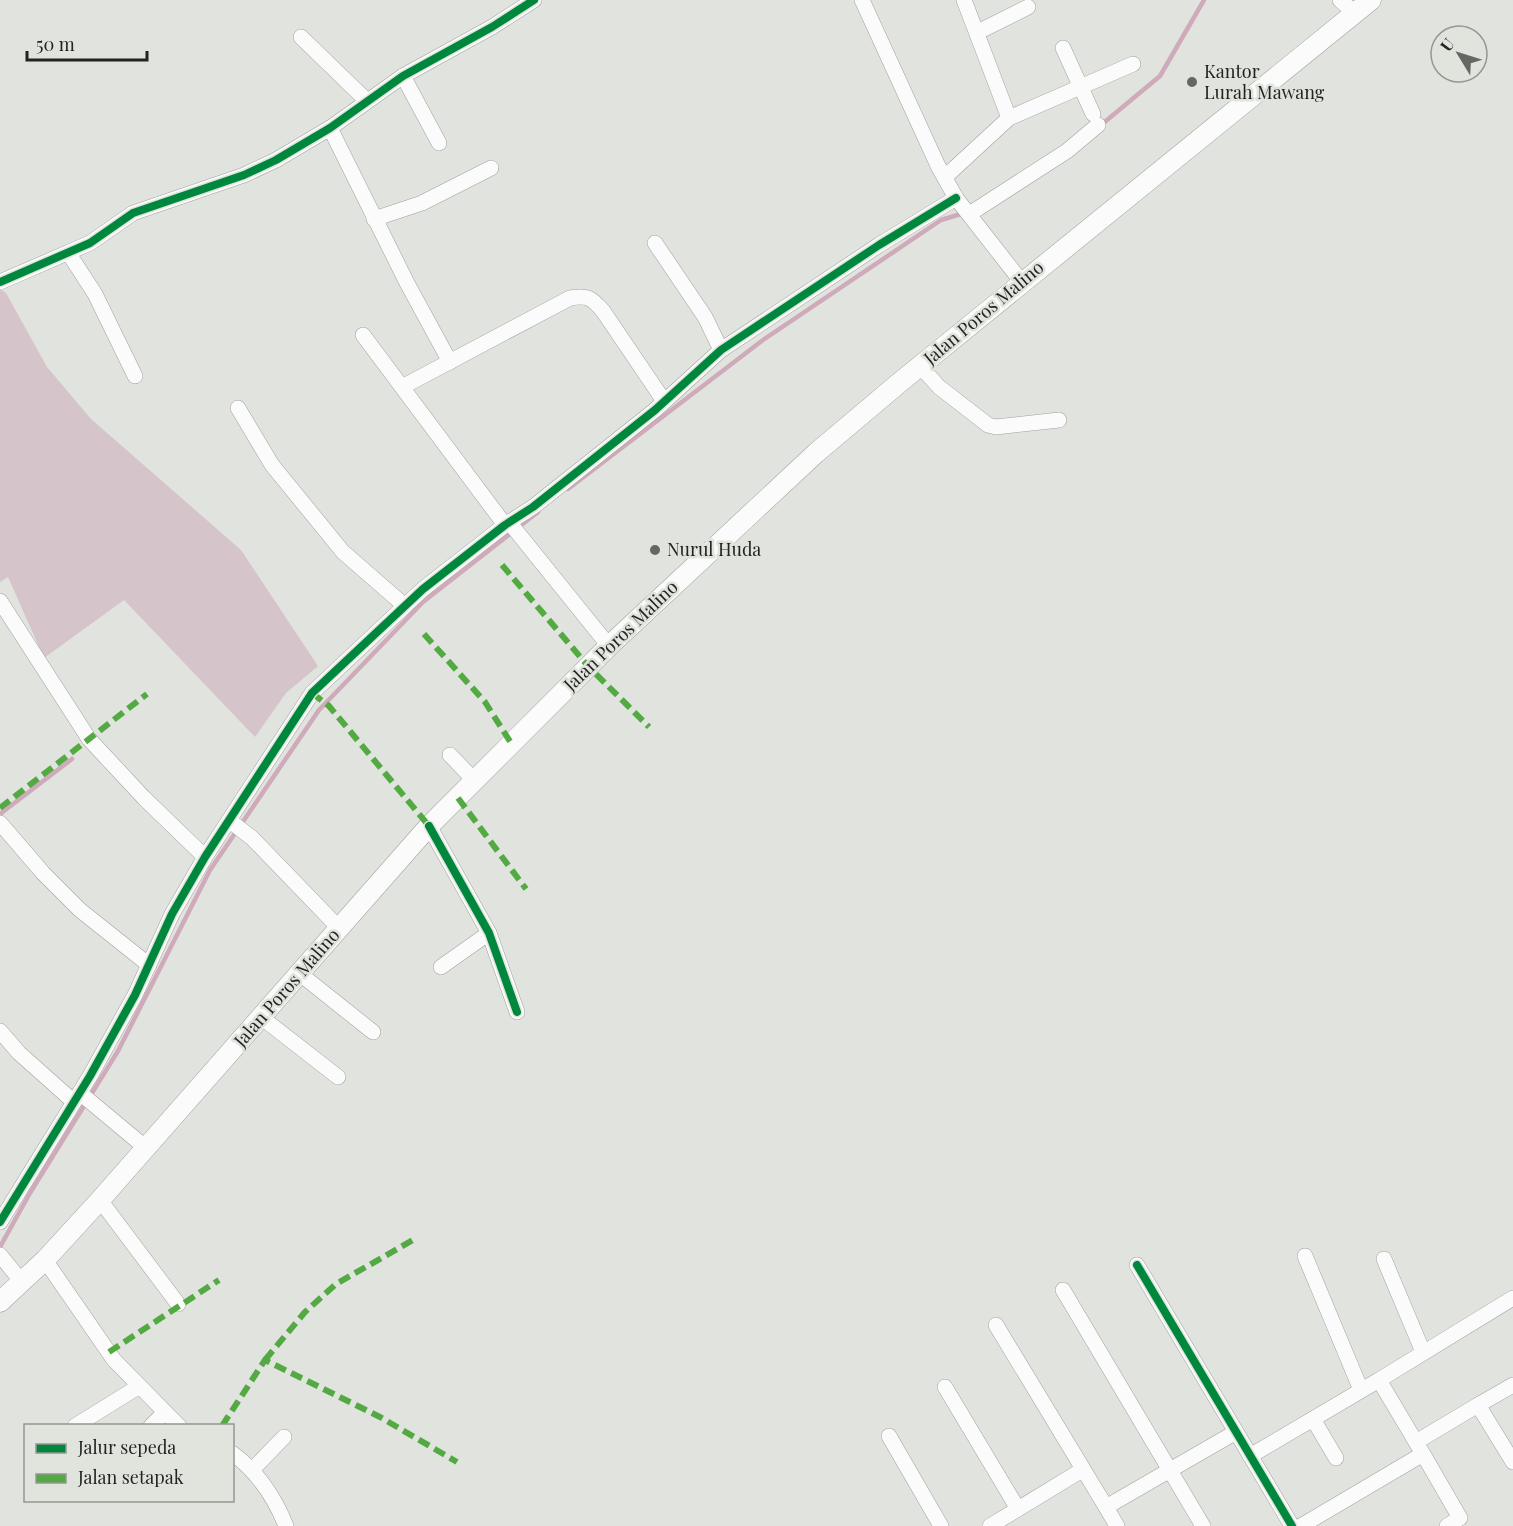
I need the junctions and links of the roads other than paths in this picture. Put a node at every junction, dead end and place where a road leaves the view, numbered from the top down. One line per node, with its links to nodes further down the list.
1 (534, 0): 12 (street)
2 (862, 0): 19 (street)
3 (964, 0): 8 (street)
4 (1340, 0): 7 (street)
5 (1371, 0): 7 (main road, Jalan Poros Malino)
6 (1028, 7): 8 (street)
7 (1355, 13): 24 (main road, Jalan Poros Malino)
8 (978, 32): 15 (street)
9 (302, 37): 14 (street)
10 (1063, 48): 13 (street)
11 (1134, 64): 13 (street)
12 (403, 76): 14 (street); 17 (street)
13 (1080, 88): 15 (street); 20 (street)
14 (367, 100): 16 (street)
15 (1009, 118): 19 (street)
16 (330, 128): 21 (street); 23 (street)
17 (439, 143)
18 (490, 168): 21 (street)
19 (945, 177): 20 (street)
20 (965, 206): 24 (street); 27 (street)
21 (374, 219): 28 (street)
22 (655, 243): 27 (street)
23 (69, 254): 25 (street); 30 (street)
24 (1021, 281): 29 (main road, Jalan Poros Malino)
25 (0, 282)
26 (363, 335): 31 (street)
27 (721, 350): 32 (street)
28 (450, 362): 31 (street); 32 (street)
29 (920, 366): 34 (street); 38 (main road, Jalan Poros Malino)
30 (135, 376)
31 (402, 387): 35 (street)
32 (664, 400): 35 (street)
33 (238, 408): 37 (street)
34 (1059, 420)
35 (507, 523): 37 (street); 38 (street)
36 (0, 601): 44 (street)
37 (405, 606): 42 (street)
38 (609, 646): 40 (main road, Jalan Poros Malino)
39 (450, 755): 40 (street)
40 (475, 781): 43 (main road, Jalan Poros Malino)
41 (0, 823): 47 (street)
42 (233, 823): 44 (street); 45 (street)
43 (429, 826): 45 (main road, Jalan Poros Malino); 46 (street)
44 (205, 857): 47 (street)
45 (339, 928): 49 (main road, Jalan Poros Malino)
46 (489, 933): 48 (street); 50 (street)
47 (149, 965): 55 (street)
48 (441, 968)
49 (299, 973): 51 (main road, Jalan Poros Malino); 53 (street)
50 (517, 1012)
51 (261, 1017): 54 (street); 56 (main road, Jalan Poros Malino)
52 (0, 1031): 55 (street)
53 (373, 1032)
54 (339, 1077)
55 (77, 1098): 56 (street); 58 (street)
56 (146, 1148): 57 (main road, Jalan Poros Malino)
57 (100, 1200): 62 (main road, Jalan Poros Malino); 68 (street)
58 (0, 1222)
59 (1305, 1256): 75 (street)
60 (5, 1259): 64 (street)
61 (1384, 1259): 70 (street)
62 (45, 1260): 64 (main road, Jalan Poros Malino); 73 (street)
63 (1137, 1265): 82 (street)
64 (22, 1282): 67 (main road, Jalan Poros Malino)
65 (1063, 1290): 92 (street)
66 (1513, 1298): 70 (street)
67 (0, 1302)
68 (178, 1304)
69 (996, 1325): 91 (street)
70 (1423, 1352): 71 (street)
71 (1380, 1380): 75 (street); 85 (street)
72 (1513, 1385): 76 (street)
73 (138, 1387): 77 (street); 79 (street)
74 (945, 1388): 94 (street)
75 (1361, 1390): 78 (street)
76 (1478, 1405): 85 (street); 89 (street)
77 (165, 1412): 80 (street); 81 (street)
78 (1313, 1419): 87 (street); 88 (street)
79 (77, 1424)
80 (152, 1424)
81 (178, 1424)
82 (1236, 1432): 87 (street); 92 (street)
83 (889, 1436): 96 (street)
84 (284, 1437): 90 (street)
85 (1420, 1448): 101 (street); 102 (street)
86 (234, 1455): 90 (street)
87 (1250, 1456): 100 (street)
88 (1336, 1458)
89 (1513, 1462)
90 (252, 1469): 95 (street)
91 (1082, 1470): 93 (street); 94 (street)
92 (1171, 1470): 93 (street); 99 (street)
93 (1106, 1507): 98 (street)
94 (1018, 1509): 97 (street)
95 (286, 1526)
96 (941, 1526)
97 (990, 1526)
98 (1117, 1526)
99 (1203, 1526)
100 (1292, 1526)
101 (1301, 1526)
102 (1447, 1526)

